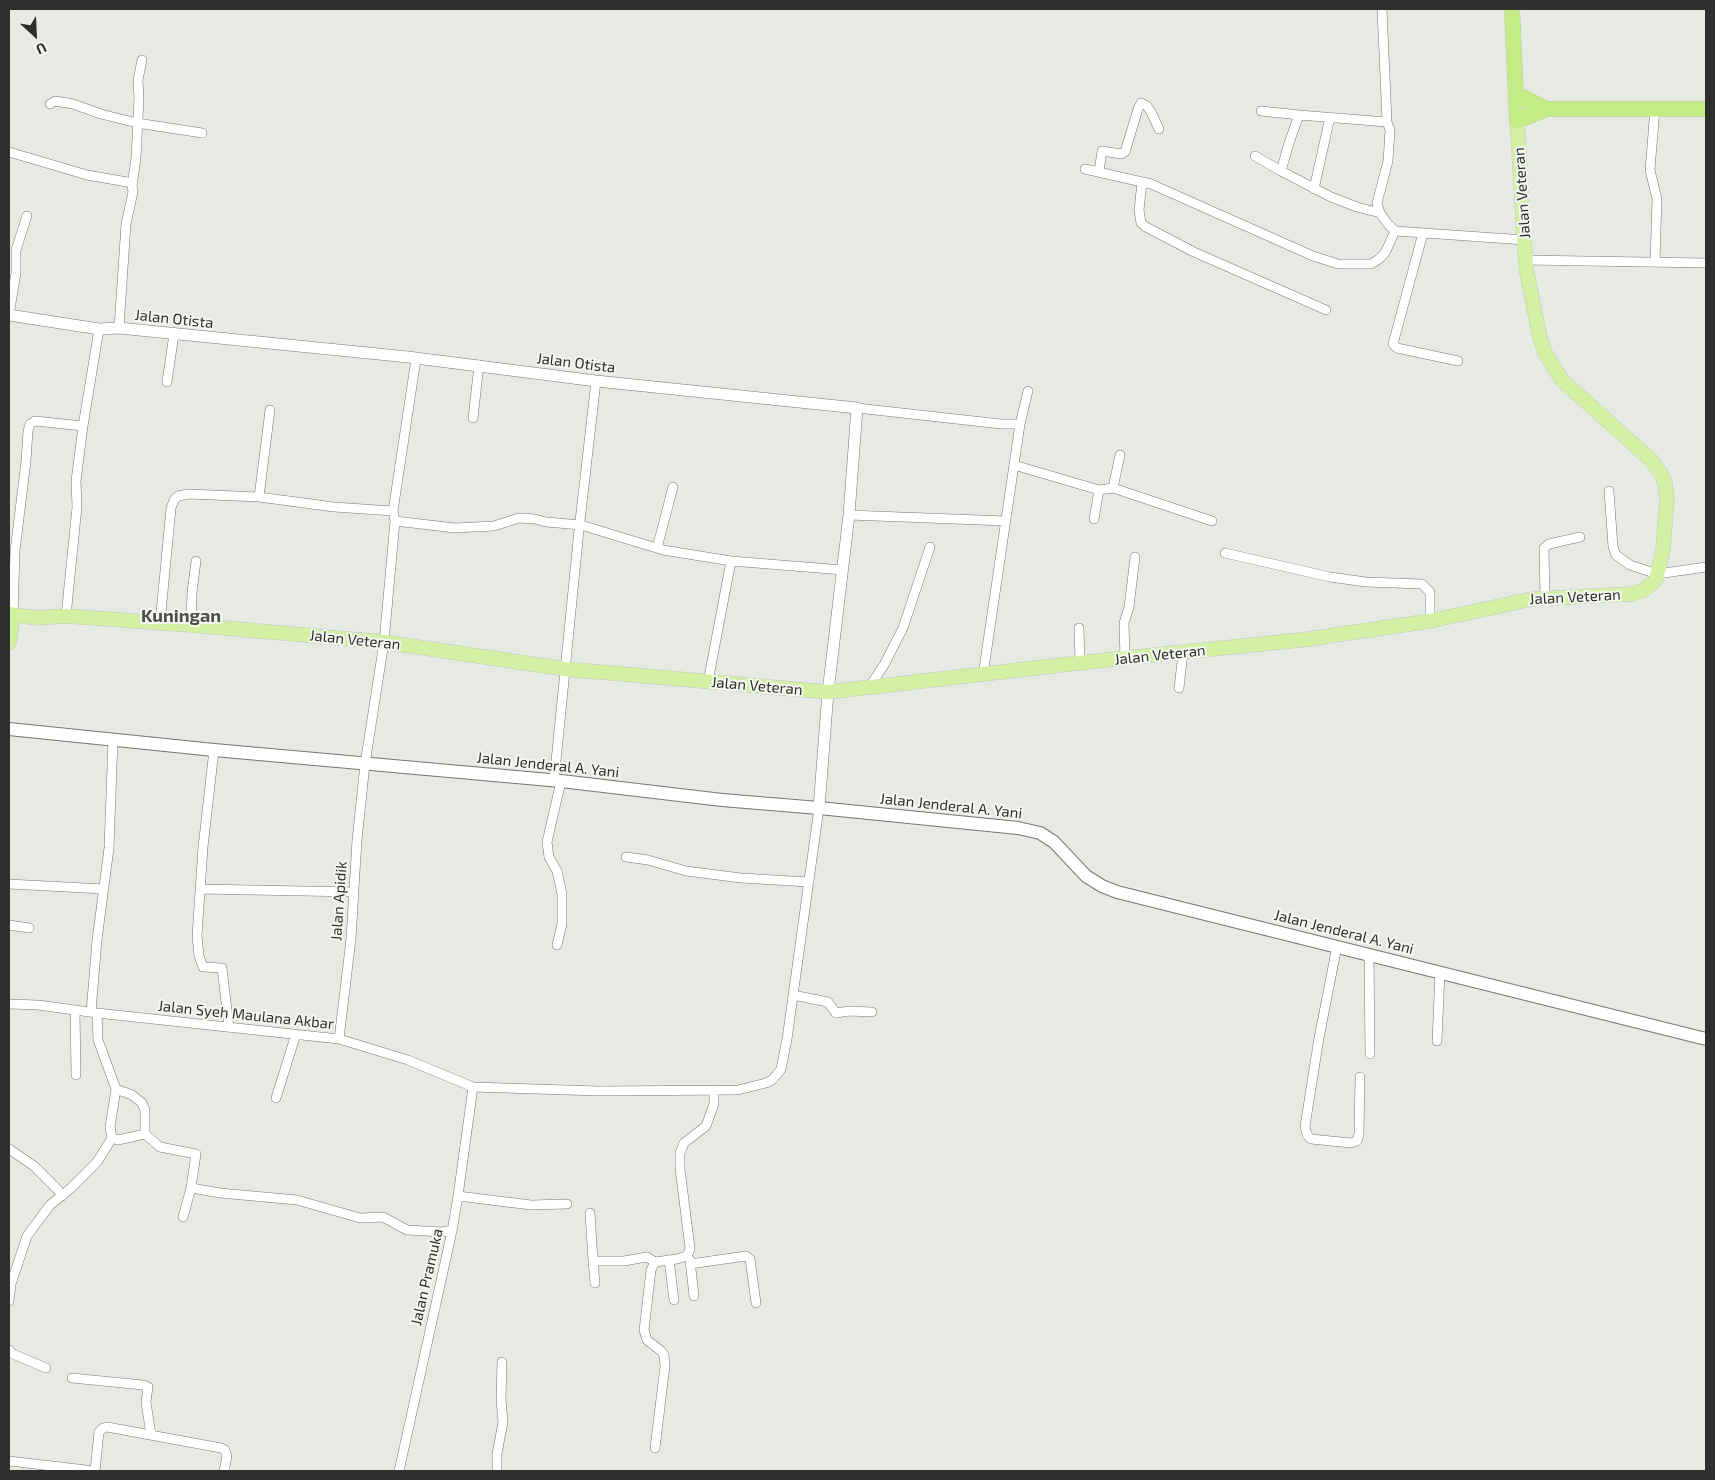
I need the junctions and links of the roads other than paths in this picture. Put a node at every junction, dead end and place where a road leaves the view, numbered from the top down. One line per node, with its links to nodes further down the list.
1 (1382, 9): 13 (street)
2 (1512, 9): 4 (highway, Jalan Veteran)
3 (142, 60): 14 (street)
4 (1517, 94): 6 (highway); 12 (highway, Jalan Veteran)
5 (50, 104): 14 (street)
6 (1546, 109): 7 (highway); 12 (highway)
7 (1655, 109): 8 (highway); 31 (street)
8 (1706, 109)
9 (1260, 111): 10 (street)
10 (1298, 115): 11 (street); 20 (street)
11 (1330, 116): 13 (street); 24 (street)
12 (1517, 121): 29 (main road, Jalan Veteran)
13 (1387, 122): 25 (street)
14 (137, 123): 16 (street); 23 (street)
15 (1159, 129): 21 (street)
16 (202, 133)
17 (9, 152): 23 (street)
18 (1255, 156): 20 (street)
19 (1085, 169): 21 (street)
20 (1281, 171): 24 (street)
21 (1099, 172): 22 (street)
22 (1142, 182): 27 (street); 33 (street)
23 (133, 183): 35 (street)
24 (1314, 189): 25 (street)
25 (1380, 213): 27 (street)
26 (27, 216): 34 (street)
27 (1395, 231): 28 (street)
28 (1423, 234): 29 (street); 39 (street)
29 (1525, 240): 30 (main road, Jalan Veteran)
30 (1526, 260): 31 (street); 72 (main road, Jalan Veteran)
31 (1655, 262): 32 (street)
32 (1706, 263)
33 (1326, 310)
34 (9, 315): 36 (street, Jalan Otista)
35 (119, 328): 36 (street, Jalan Otista); 37 (street, Jalan Otista)
36 (99, 329): 48 (street)
37 (174, 334): 38 (street, Jalan Otista); 42 (street)
38 (416, 359): 40 (street, Jalan Otista); 56 (street, Jalan Apidik)
39 (1458, 361)
40 (479, 364): 41 (street, Jalan Otista); 46 (street)
41 (596, 381): 44 (street, Jalan Otista); 62 (street)
42 (167, 382)
43 (1028, 391): 47 (street)
44 (857, 408): 47 (street); 57 (street)
45 (270, 410): 55 (street)
46 (473, 418)
47 (1020, 424): 50 (street)
48 (83, 426): 74 (street); 75 (street)
49 (1120, 455): 52 (street)
50 (1014, 465): 53 (street); 60 (street)
51 (672, 487): 65 (street)
52 (1113, 488): 53 (street); 61 (street)
53 (1099, 490): 58 (street)
54 (1609, 491): 72 (street)
55 (259, 497): 56 (street); 77 (street)
56 (393, 511): 59 (street, Jalan Apidik)
57 (849, 515): 60 (street); 71 (street)
58 (1094, 519)
59 (395, 521): 62 (street); 80 (street, Jalan Apidik)
60 (1006, 521): 86 (street)
61 (1212, 521)
62 (580, 525): 65 (street); 85 (street)
63 (1580, 537): 73 (street)
64 (930, 547): 89 (street)
65 (657, 548): 69 (street)
66 (1225, 553): 76 (street)
67 (1135, 557): 83 (street)
68 (196, 561): 78 (street)
69 (731, 561): 71 (street); 87 (street)
70 (1706, 567): 72 (street)
71 (843, 570): 90 (street)
72 (1658, 571): 73 (main road, Jalan Veteran)
73 (1545, 597): 76 (main road, Jalan Veteran)
74 (11, 614): 75 (main road, Jalan Veteran); 81 (main road)
75 (66, 616): 77 (main road, Jalan Veteran)
76 (1430, 621): 82 (main road, Jalan Veteran)
77 (160, 623): 78 (main road, Jalan Veteran)
78 (191, 625): 80 (main road, Jalan Veteran)
79 (1079, 628): 84 (street)
80 (384, 642): 85 (main road, Jalan Veteran); 94 (street, Jalan Apidik)
81 (9, 643)
82 (1183, 653): 83 (main road, Jalan Veteran); 88 (street)
83 (1126, 658): 84 (main road, Jalan Veteran)
84 (1080, 663): 86 (main road, Jalan Veteran)
85 (566, 669): 87 (main road, Jalan Veteran); 95 (street)
86 (983, 675): 89 (main road, Jalan Veteran)
87 (708, 682): 90 (main road, Jalan Veteran)
88 (1179, 688)
89 (868, 689): 90 (main road, Jalan Veteran)
90 (828, 692): 96 (street)
91 (9, 729): 92 (main road, Jalan Jenderal A. Yani)
92 (112, 739): 93 (main road, Jalan Jenderal A. Yani); 100 (street)
93 (214, 750): 94 (main road, Jalan Jenderal A. Yani); 101 (street)
94 (365, 764): 95 (main road, Jalan Jenderal A. Yani); 102 (street, Jalan Apidik)
95 (557, 781): 96 (main road, Jalan Jenderal A. Yani); 105 (street)
96 (819, 808): 98 (street); 106 (main road, Jalan Jenderal A. Yani)
97 (626, 857): 98 (street)
98 (809, 882): 109 (street)
99 (9, 884): 100 (street)
100 (104, 889): 113 (street)
101 (201, 889): 102 (street); 114 (street)
102 (354, 892): 117 (street, Jalan Apidik)
103 (9, 925): 104 (street)
104 (29, 928)
105 (557, 945)
106 (1337, 946): 107 (main road, Jalan Jenderal A. Yani); 121 (street)
107 (1369, 954): 108 (main road, Jalan Jenderal A. Yani); 119 (street)
108 (1440, 972): 116 (main road, Jalan Jenderal A. Yani); 118 (street)
109 (793, 995): 112 (street); 124 (street)
110 (9, 1004): 111 (street, Jalan Syeh Maulana Akbar)
111 (75, 1010): 113 (street, Jalan Syeh Maulana Akbar); 120 (street)
112 (872, 1012)
113 (94, 1013): 114 (street, Jalan Syeh Maulana Akbar); 123 (street)
114 (229, 1027): 115 (street, Jalan Syeh Maulana Akbar)
115 (296, 1034): 117 (street, Jalan Syeh Maulana Akbar); 125 (street)
116 (1706, 1038)
117 (339, 1039): 122 (street, Jalan Syeh Maulana Akbar)
118 (1437, 1041)
119 (1370, 1054)
120 (76, 1075)
121 (1360, 1077)
122 (473, 1087): 124 (street); 131 (street, Jalan Pramuka)
123 (116, 1089): 126 (street); 127 (street)
124 (714, 1090): 136 (street)
125 (276, 1098)
126 (145, 1134): 127 (street); 129 (street)
127 (112, 1138): 130 (street)
128 (9, 1149): 130 (street)
129 (190, 1188): 134 (street); 135 (street)
130 (66, 1193): 144 (street)
131 (458, 1196): 132 (street); 135 (street, Jalan Pramuka)
132 (567, 1204)
133 (590, 1213): 138 (street)
134 (182, 1217)
135 (452, 1230): 154 (street, Jalan Pramuka)
136 (688, 1252): 137 (street); 140 (street)
137 (669, 1260): 139 (street); 143 (street)
138 (593, 1261): 139 (street); 141 (street)
139 (655, 1262): 151 (street)
140 (690, 1264): 142 (street); 145 (street)
141 (595, 1283)
142 (694, 1296)
143 (674, 1300)
144 (9, 1301)
145 (756, 1303)
146 (9, 1350): 148 (street)
147 (502, 1362): 155 (street)
148 (46, 1368)
149 (72, 1378): 150 (street)
150 (150, 1435): 152 (street); 153 (street)
151 (655, 1448)
152 (9, 1461)
153 (224, 1471)
154 (399, 1471)
155 (497, 1471)

